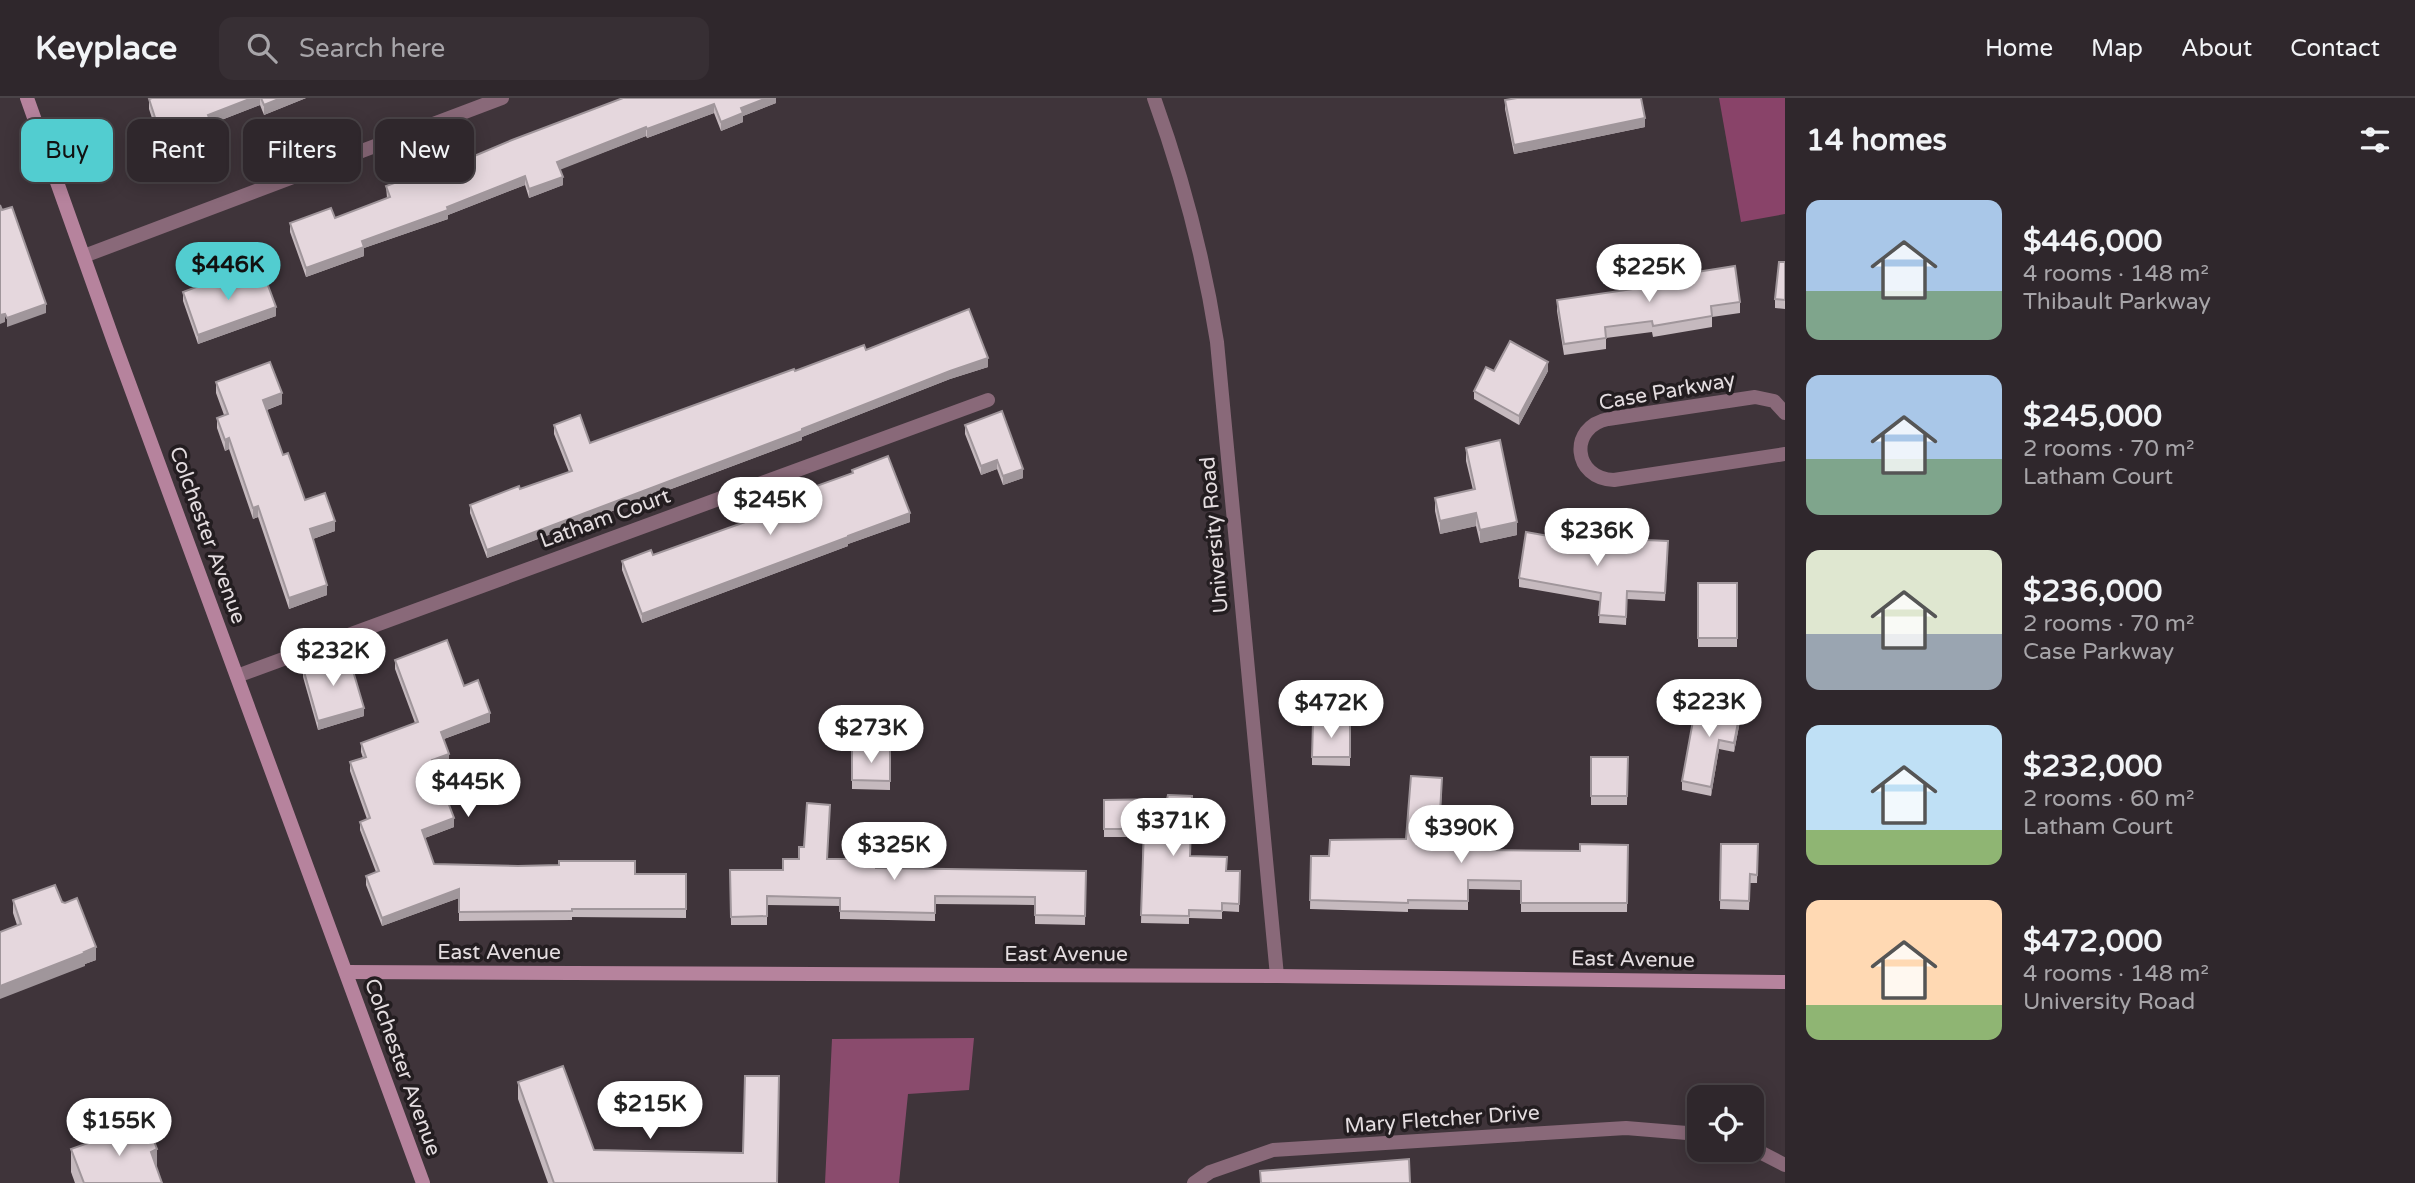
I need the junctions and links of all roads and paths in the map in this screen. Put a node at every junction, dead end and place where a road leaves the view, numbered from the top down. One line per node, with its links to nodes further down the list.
1 (27, 98): 4 (main road, Colchester Avenue)
2 (502, 98): 4 (street)
3 (1154, 98): 10 (street, University Road)
4 (84, 256): 8 (main road, Colchester Avenue)
5 (988, 400): 8 (street, Latham Court)
6 (1785, 414): 7 (street, Case Parkway)
7 (1785, 454)
8 (237, 676): 9 (main road, Colchester Avenue)
9 (346, 972): 10 (main road, East Avenue); 15 (main road, Colchester Avenue)
10 (1277, 976): 11 (main road, East Avenue)
11 (1785, 982)
12 (1687, 1133): 16 (street, Mary Fletcher Drive)
13 (1764, 1154): 14 (street)
14 (1785, 1165)
15 (423, 1183)
16 (1194, 1183)

